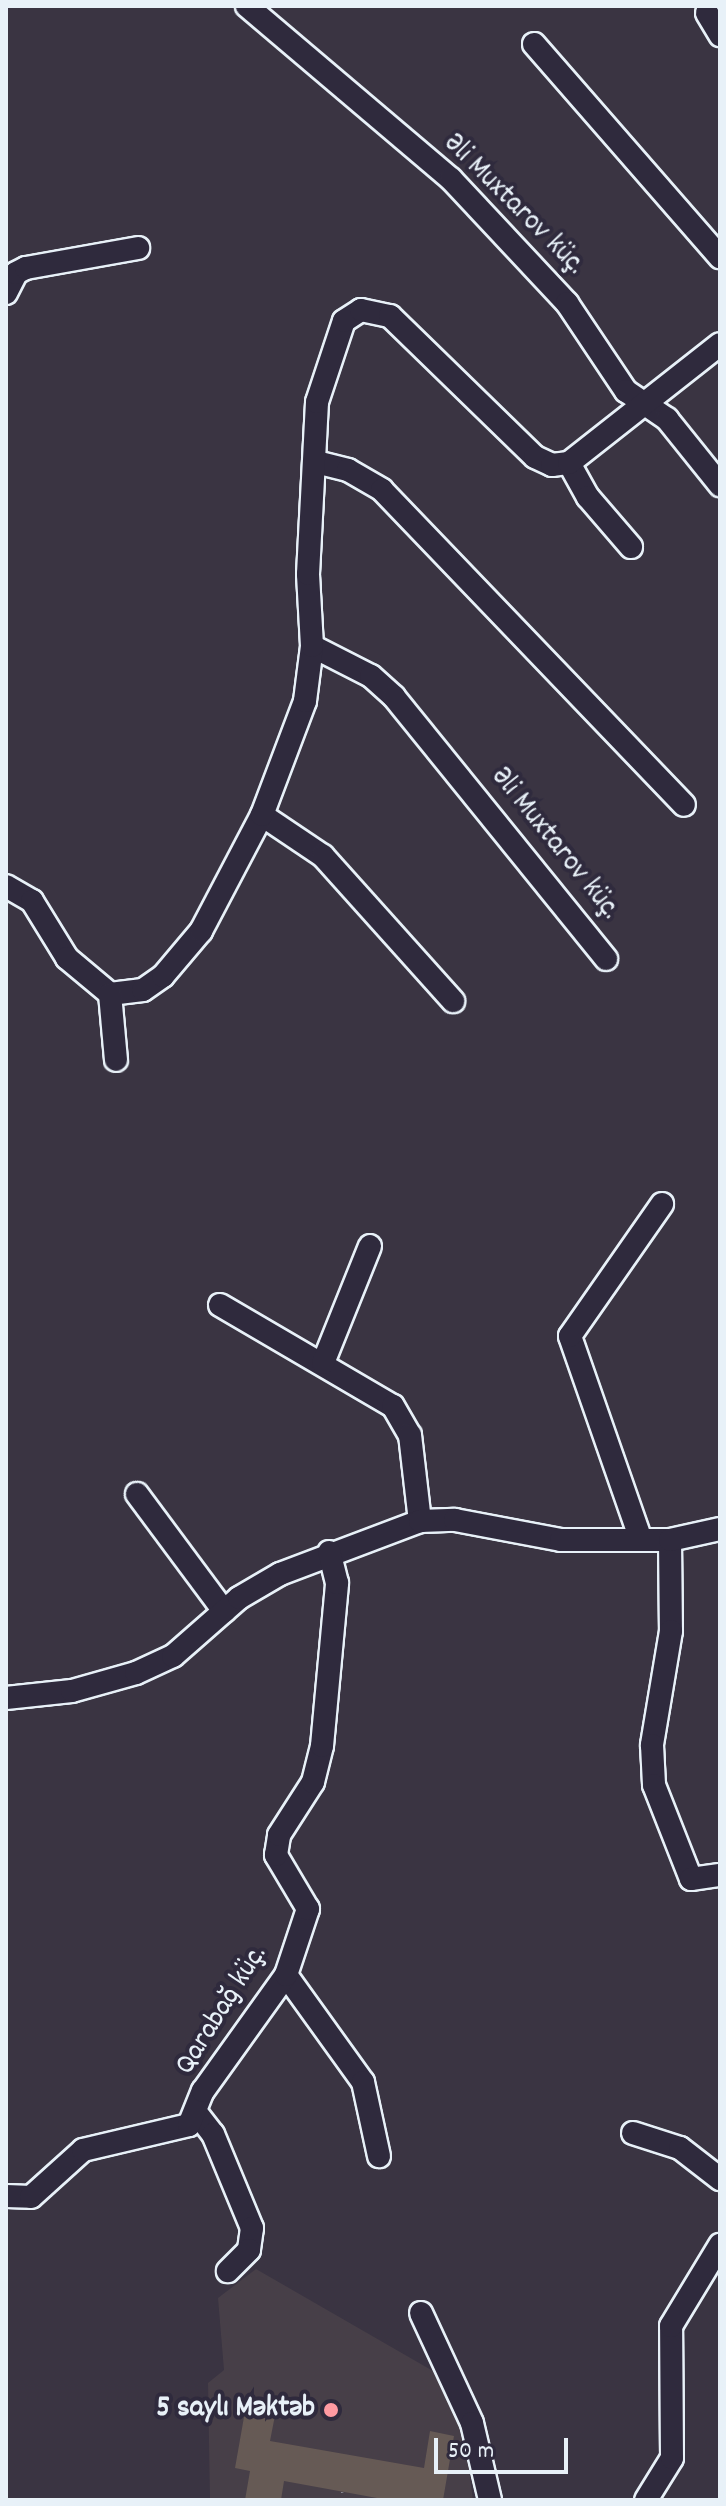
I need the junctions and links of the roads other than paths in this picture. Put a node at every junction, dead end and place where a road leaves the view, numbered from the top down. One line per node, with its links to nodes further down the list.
1 (247, 6): 9 (street, Əli Muxtarov küç.)
2 (707, 13): 3 (street)
3 (720, 35)
4 (534, 44): 6 (street)
5 (138, 248): 7 (street)
6 (720, 257)
7 (9, 278)
8 (720, 344): 9 (street)
9 (644, 403): 11 (street); 12 (street, Əli Muxtarov küç.)
10 (316, 462): 11 (street); 14 (street); 15 (street)
11 (569, 463): 13 (street)
12 (720, 485)
13 (631, 547)
14 (312, 646): 16 (street); 18 (street, Əli Muxtarov küç.)
15 (684, 805)
16 (262, 815): 19 (street); 20 (street)
17 (6, 886): 19 (street)
18 (606, 959)
19 (110, 994): 21 (street)
20 (453, 1001)
21 (116, 1060)
22 (662, 1204): 29 (street)
23 (370, 1246): 25 (street)
24 (220, 1305): 25 (street)
25 (323, 1363): 27 (street)
26 (137, 1494): 32 (street)
27 (420, 1521): 29 (street); 31 (street)
28 (720, 1529): 30 (street)
29 (641, 1540): 30 (street)
30 (670, 1540): 34 (street)
31 (329, 1552): 32 (street); 35 (street, Qarabağ küç.)
32 (224, 1611): 33 (street)
33 (6, 1698)
34 (720, 1875)
35 (286, 1975): 36 (street, Qarabağ küç.); 38 (street)
36 (198, 2115): 40 (street, Qarabağ küç.); 42 (street)
37 (633, 2133): 39 (street)
38 (379, 2156)
39 (720, 2179)
40 (6, 2196)
41 (720, 2245): 45 (street)
42 (228, 2271)
43 (421, 2313): 44 (street)
44 (490, 2500)
45 (646, 2500)

